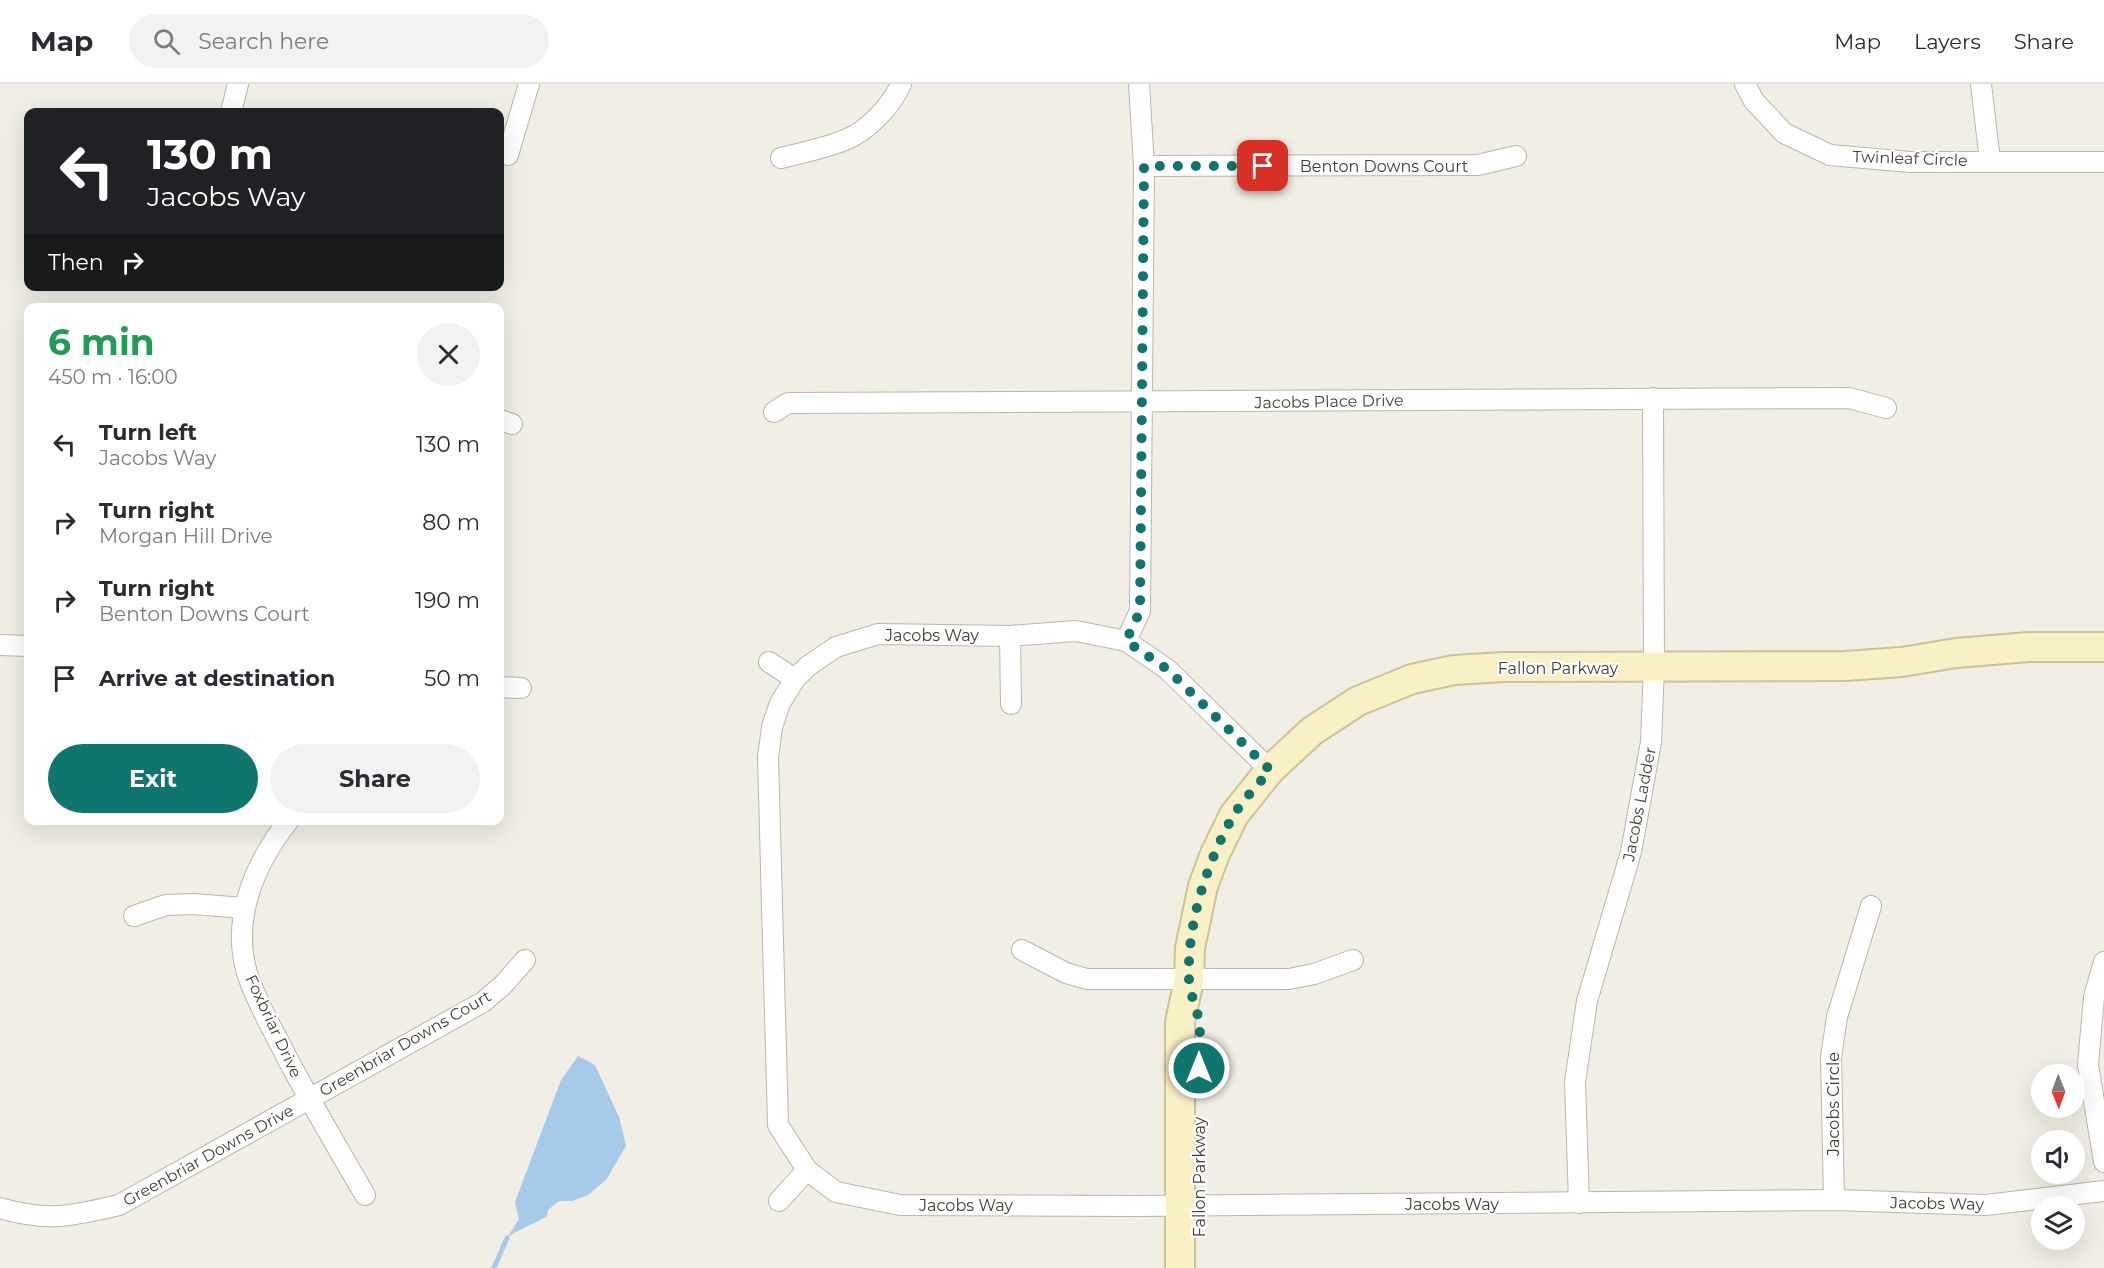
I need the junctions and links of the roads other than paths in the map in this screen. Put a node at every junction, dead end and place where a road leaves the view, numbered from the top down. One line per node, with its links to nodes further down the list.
1 (238, 84): 7 (street)
2 (529, 84): 8 (street)
3 (901, 84): 10 (street)
4 (1139, 84): 13 (street)
5 (1745, 84): 11 (street, Twinleaf Circle)
6 (1981, 84): 11 (street)
7 (232, 108)
8 (508, 155)
9 (1515, 156): 13 (street, Benton Downs Court)
10 (781, 158)
11 (1990, 161): 12 (street, Twinleaf Circle)
12 (2104, 162)
13 (1144, 166): 15 (street)
14 (1653, 398): 15 (street, Jacobs Place Drive); 16 (street, Jacobs Place Drive); 24 (street, Jacobs Ladder)
15 (1140, 402): 17 (street, Jacobs Place Drive); 19 (street)
16 (1886, 408)
17 (774, 412)
18 (1010, 636): 19 (street, Jacobs Way); 25 (street, Jacobs Way); 28 (street)
19 (1126, 641): 29 (street, Jacobs Way)
20 (0, 645): 21 (street)
21 (24, 646)
22 (2104, 647): 24 (street, Fallon Parkway)
23 (769, 662): 25 (street)
24 (1654, 667): 29 (street, Fallon Parkway); 46 (street, Jacobs Ladder)
25 (795, 679): 41 (street, Jacobs Way)
26 (504, 687): 27 (street)
27 (521, 688)
28 (1011, 704)
29 (1270, 770): 38 (street, Fallon Parkway)
30 (285, 825): 32 (street, Foxbriar Drive)
31 (1871, 906): 44 (street, Jacobs Circle)
32 (244, 908): 33 (street); 39 (street, Foxbriar Drive)
33 (134, 916)
34 (1022, 950): 38 (street)
35 (525, 960): 39 (street, Greenbriar Downs Court)
36 (1353, 960): 38 (street)
37 (2104, 962): 40 (street)
38 (1189, 980): 47 (street, Fallon Parkway)
39 (309, 1098): 43 (street, Foxbriar Drive); 48 (street, Greenbriar Downs Drive)
40 (2104, 1162)
41 (807, 1170): 45 (street); 47 (street, Jacobs Way)
42 (2104, 1191): 44 (street, Jacobs Way)
43 (365, 1195)
44 (1834, 1200): 46 (street, Jacobs Way)
45 (779, 1201)
46 (1579, 1203): 47 (street, Jacobs Way)
47 (1190, 1205): 49 (street, Fallon Parkway); 50 (street, Fallon Parkway)
48 (0, 1208)
49 (1180, 1268)
50 (1199, 1268)

